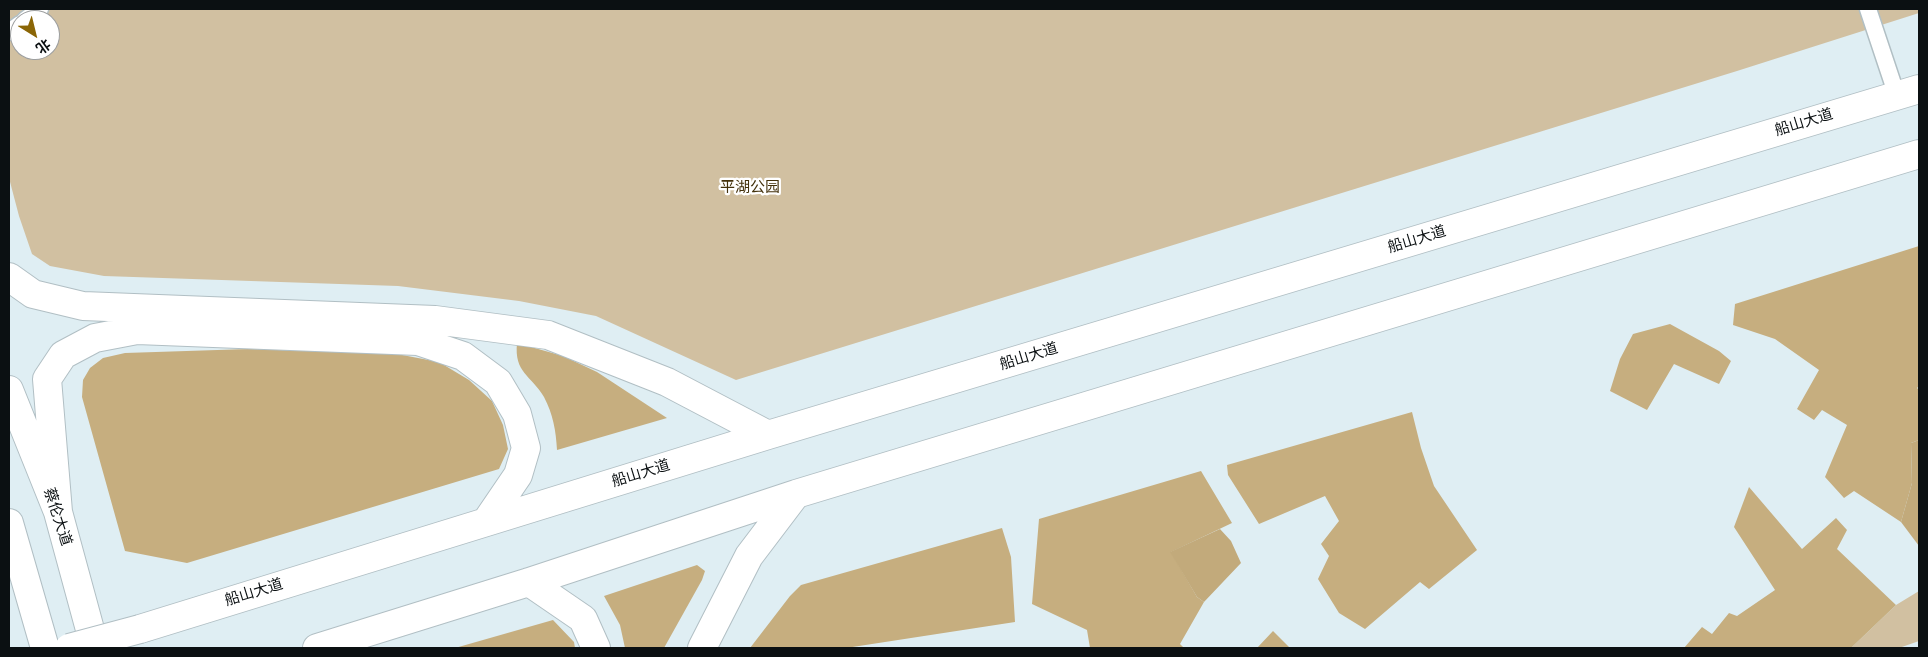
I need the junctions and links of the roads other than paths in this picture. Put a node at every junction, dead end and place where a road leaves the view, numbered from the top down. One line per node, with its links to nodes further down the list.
1 (1868, 9): 2 (lane)
2 (1908, 92): 6 (highway, 船山大道)
3 (1919, 154): 7 (highway)
4 (9, 277): 6 (highway)
5 (9, 390): 8 (highway, 蔡伦大道)
6 (768, 435): 9 (highway, 船山大道)
7 (796, 494): 11 (highway); 17 (highway)
8 (58, 512): 9 (highway); 14 (highway, 蔡伦大道)
9 (486, 522): 13 (highway, 船山大道, bridge)
10 (9, 523): 12 (highway)
11 (529, 582): 15 (highway); 16 (highway)
12 (44, 648)
13 (69, 648)
14 (95, 648)
15 (317, 648)
16 (596, 648)
17 (702, 648)

